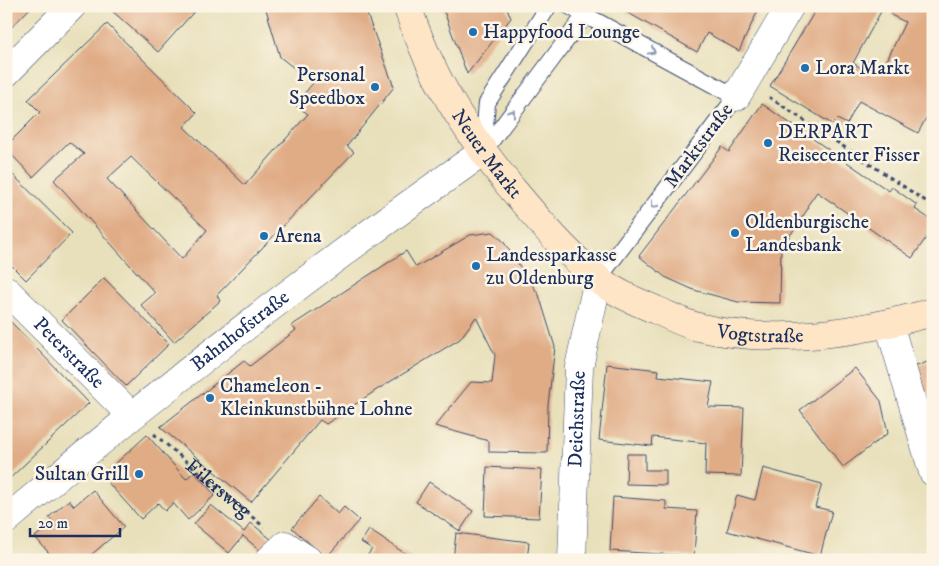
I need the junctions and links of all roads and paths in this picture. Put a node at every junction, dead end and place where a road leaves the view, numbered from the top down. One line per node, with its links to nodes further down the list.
1 (72, 6): 7 (street)
2 (407, 6): 9 (street, Neuer Markt)
3 (569, 6): 6 (lane)
4 (790, 6): 8 (street, Marktstraße)
5 (548, 7): 9 (lane)
6 (585, 15): 8 (lane, one-way to 8); 9 (lane, one-way to 6)
7 (6, 73)
8 (741, 89): 10 (path); 11 (lane, Marktstraße, one-way to 11)
9 (483, 152): 11 (street, Neuer Markt); 15 (street, Bahnhofstraße)
10 (933, 206)
11 (598, 279): 14 (street, Vogtstraße); 20 (street, Deichstraße)
12 (6, 290): 15 (street, Peterstraße)
13 (933, 312): 14 (street, Vogtstraße)
14 (889, 324): 16 (street)
15 (131, 415): 17 (street, Bahnhofstraße); 18 (path, Eilersweg)
16 (933, 472)
17 (6, 520)
18 (277, 552): 19 (street)
19 (308, 560)
20 (572, 560)

